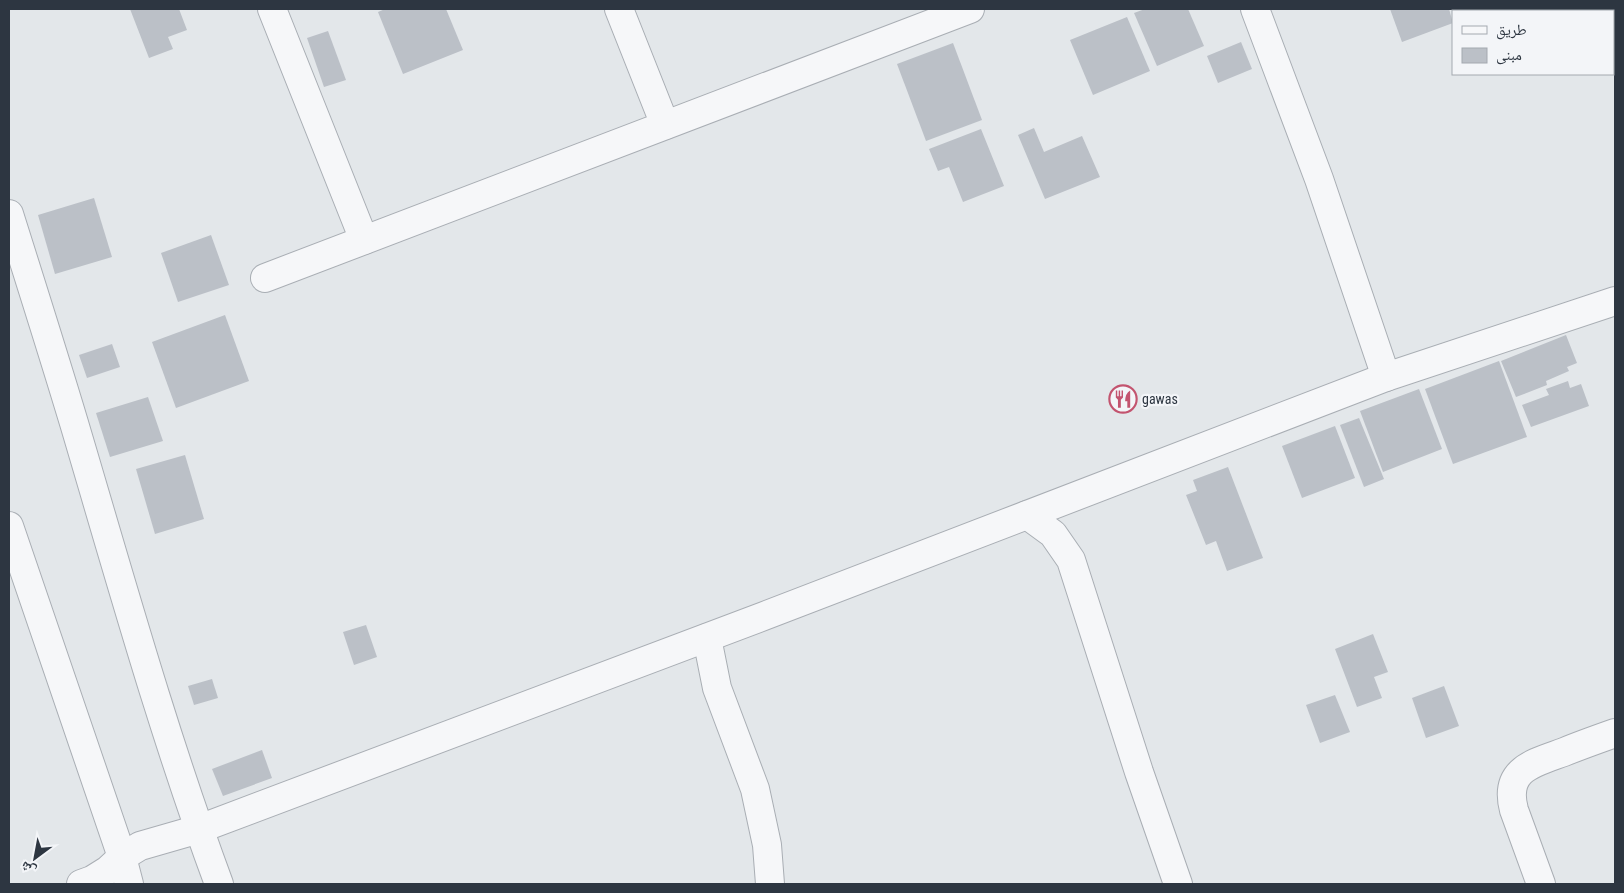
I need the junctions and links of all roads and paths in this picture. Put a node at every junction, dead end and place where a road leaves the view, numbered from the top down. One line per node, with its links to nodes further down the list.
1 (272, 9): 7 (street)
2 (619, 9): 5 (street)
3 (970, 9): 5 (street)
4 (1255, 9): 10 (street)
5 (665, 125): 7 (street)
6 (9, 214): 15 (street)
7 (364, 240): 8 (street)
8 (265, 278)
9 (1615, 301): 10 (street)
10 (1386, 377): 11 (street)
11 (1027, 515): 13 (street); 21 (street)
12 (9, 526): 16 (street)
13 (707, 638): 15 (street); 20 (street)
14 (1615, 733): 22 (street)
15 (199, 829): 16 (street); 19 (street)
16 (122, 857): 17 (street); 18 (street)
17 (81, 884)
18 (129, 884)
19 (219, 884)
20 (770, 884)
21 (1178, 884)
22 (1541, 884)

